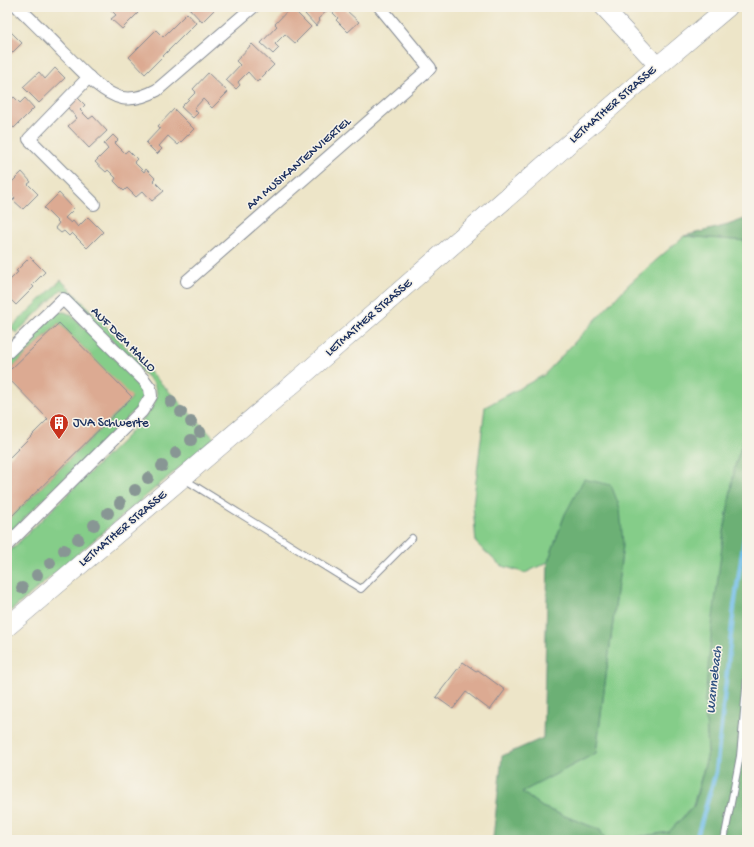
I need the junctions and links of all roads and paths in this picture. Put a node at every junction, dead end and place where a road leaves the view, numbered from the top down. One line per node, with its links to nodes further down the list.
1 (18, 7): 7 (street)
2 (253, 7): 7 (street)
3 (380, 7): 9 (street, AM MUSIKANTENVIERTEL)
4 (603, 7): 6 (main road)
5 (728, 7): 6 (main road, LETMATHER STRASSE)
6 (658, 66): 11 (main road, LETMATHER STRASSE)
7 (89, 78): 8 (street)
8 (94, 204)
9 (187, 281)
10 (7, 351): 13 (street, AUF DEM HALLO)
11 (182, 478): 12 (lane); 14 (main road, LETMATHER STRASSE)
12 (412, 538)
13 (7, 545)
14 (7, 627)
15 (747, 676): 16 (lane)
16 (724, 840)

